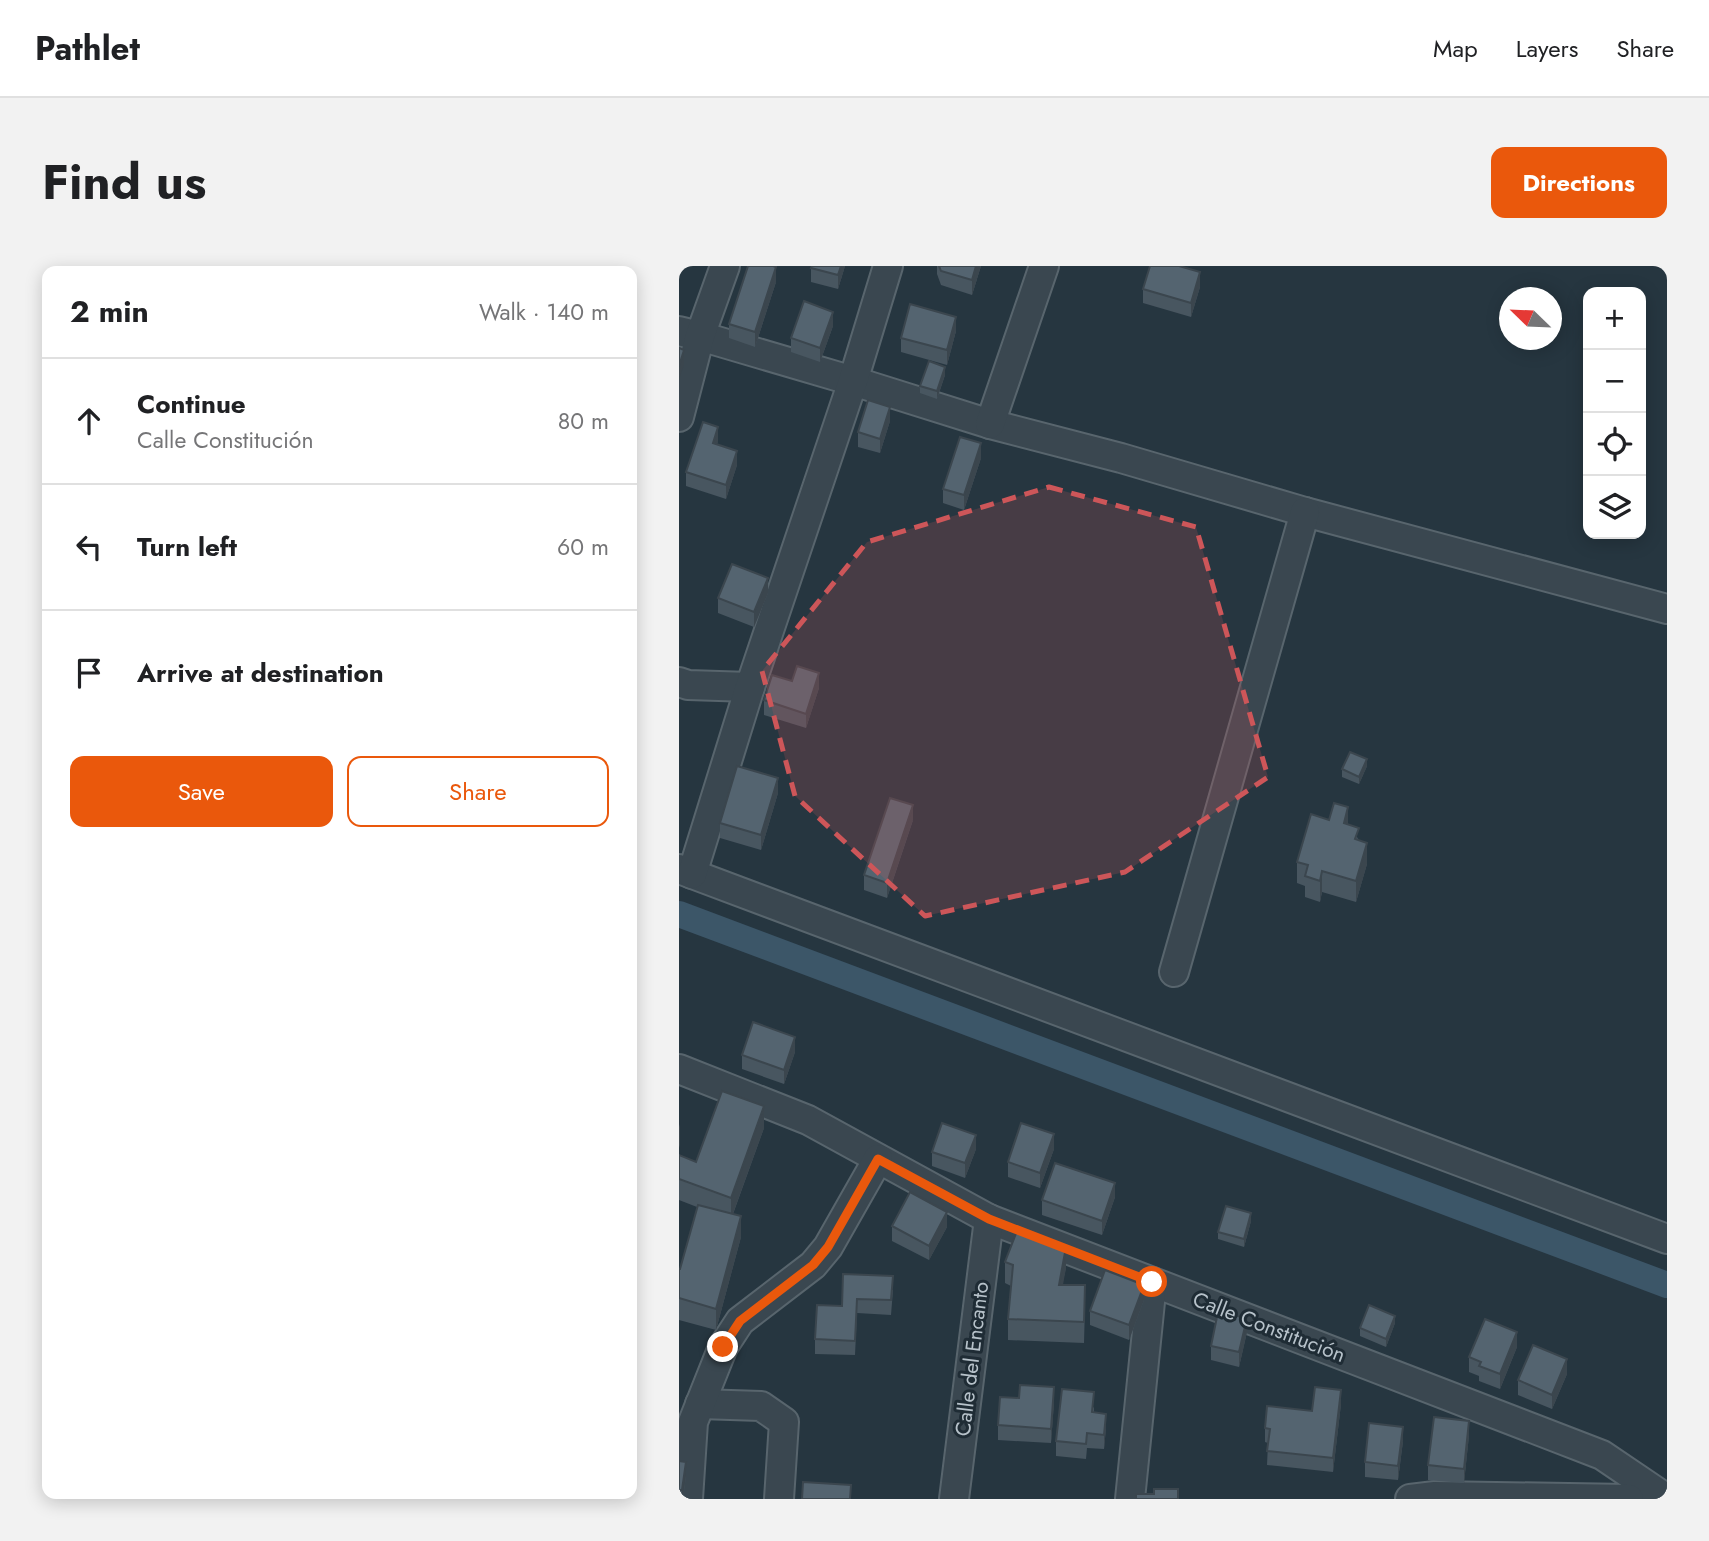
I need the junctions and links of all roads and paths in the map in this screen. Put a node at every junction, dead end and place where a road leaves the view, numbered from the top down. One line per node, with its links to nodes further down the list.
1 (725, 266): 4 (street)
2 (888, 266): 5 (street)
3 (1044, 266): 7 (street)
4 (690, 333): 5 (street); 6 (street)
5 (853, 381): 7 (street); 11 (street)
6 (679, 417)
7 (990, 424): 8 (street)
8 (1305, 512): 9 (street); 13 (street)
9 (1667, 609)
10 (679, 682): 11 (street)
11 (750, 687): 12 (street)
12 (686, 872): 17 (street)
13 (1174, 972)
14 (679, 1069): 15 (street, Calle Constitución)
15 (878, 1159): 16 (street, Calle Constitución); 19 (street)
16 (989, 1219): 18 (street, Calle Constitución); 24 (street, Calle del Encanto)
17 (1667, 1240)
18 (1152, 1282): 25 (street); 27 (street, Calle Constitución)
19 (700, 1404): 22 (street); 23 (street)
20 (1427, 1498): 21 (street)
21 (1511, 1498): 26 (street)
22 (688, 1499)
23 (779, 1499)
24 (954, 1499)
25 (1130, 1499)
26 (1629, 1499)
27 (1667, 1499)

